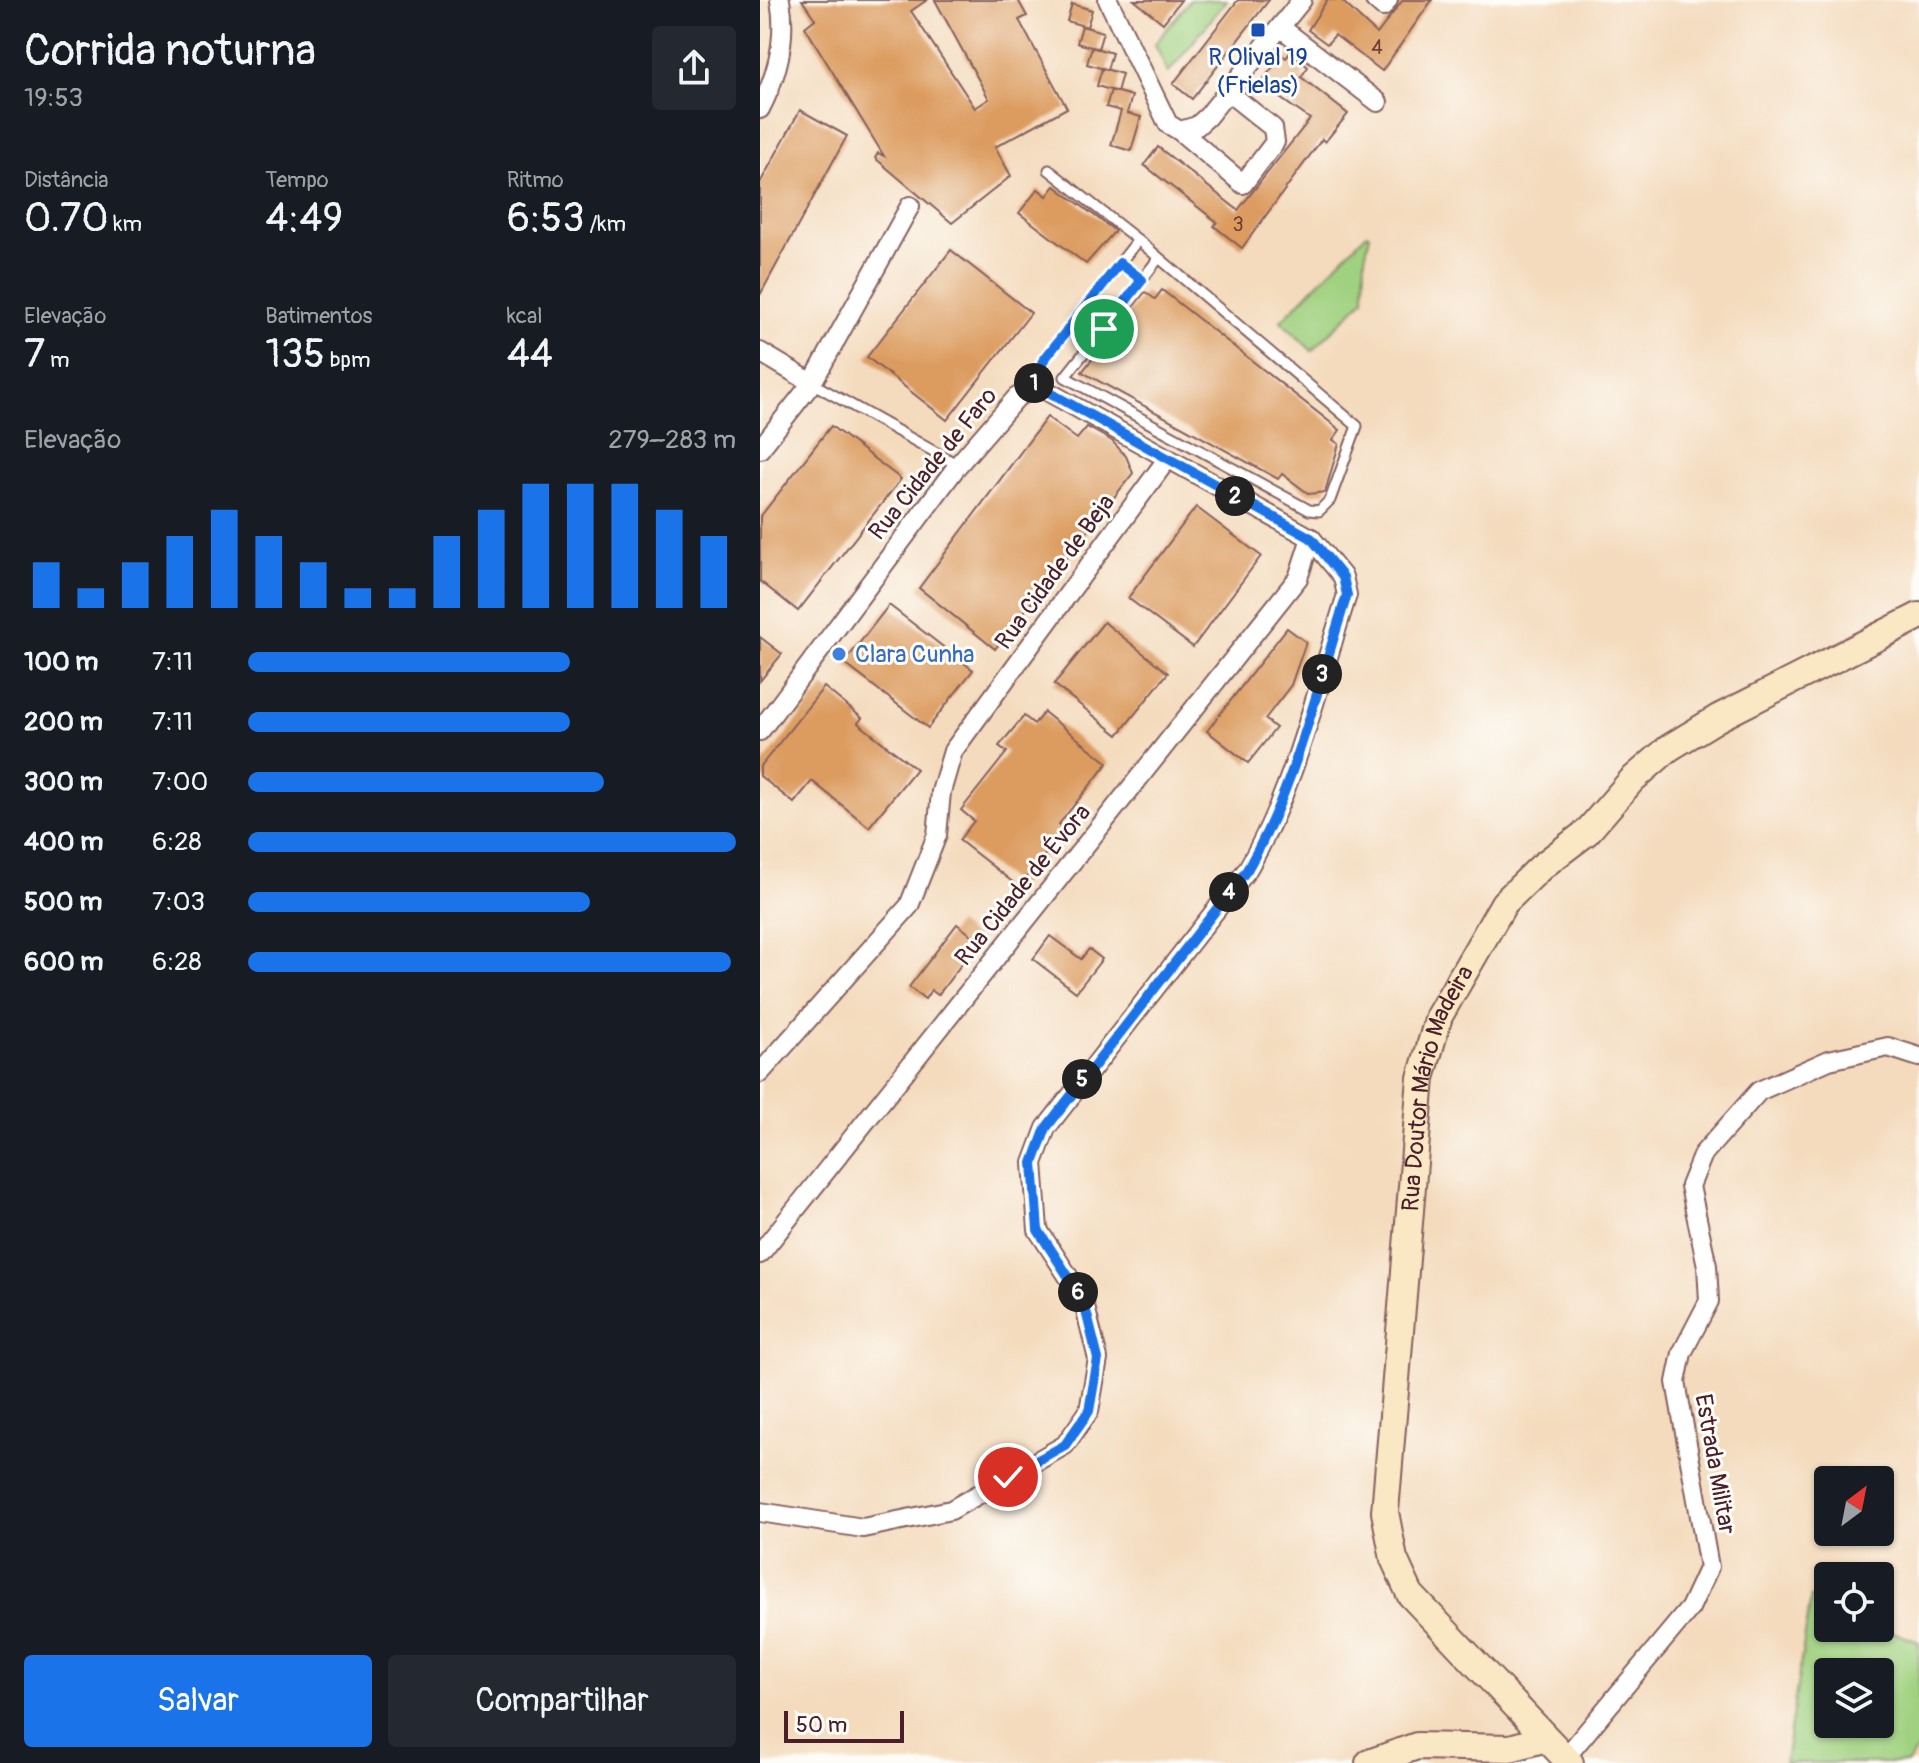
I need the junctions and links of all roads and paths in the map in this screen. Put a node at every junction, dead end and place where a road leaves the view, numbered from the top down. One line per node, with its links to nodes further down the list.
1 (780, 0): 9 (street)
2 (1302, 0): 6 (street)
3 (1375, 0): 4 (street)
4 (1388, 0)
5 (1114, 3): 10 (street)
6 (1280, 27): 7 (street); 8 (street)
7 (1228, 92): 10 (street); 10 (street)
8 (1378, 102)
9 (760, 109)
10 (1180, 131)
11 (1049, 170): 13 (lane)
12 (910, 206): 18 (street)
13 (1138, 240): 14 (lane); 15 (lane)
14 (1159, 258): 16 (lane); 16 (lane)
15 (1120, 263): 16 (lane); 19 (lane)
16 (1142, 280)
17 (760, 352): 18 (street)
18 (812, 383): 20 (street); 22 (lane)
19 (1031, 390): 21 (street, Rua Cidade de Faro); 22 (street, Rua Cidade de Faro)
20 (760, 449)
21 (1168, 458): 23 (street, Rua Cidade de Faro); 27 (street, Rua Cidade de Beja)
22 (958, 465): 25 (street, Rua Cidade de Faro)
23 (1311, 538): 28 (street, Rua Cidade de Évora); 29 (street, Rua Cidade de Faro)
24 (1919, 616): 30 (main road, Rua Doutor Mário Madeira)
25 (760, 731)
26 (1919, 1057): 31 (street, Estrada Militar)
27 (760, 1073)
28 (760, 1254)
29 (760, 1512)
30 (1543, 1739): 31 (main road, Rua Doutor Mário Madeira); 32 (main road)
31 (1568, 1760)
32 (1369, 1763)

